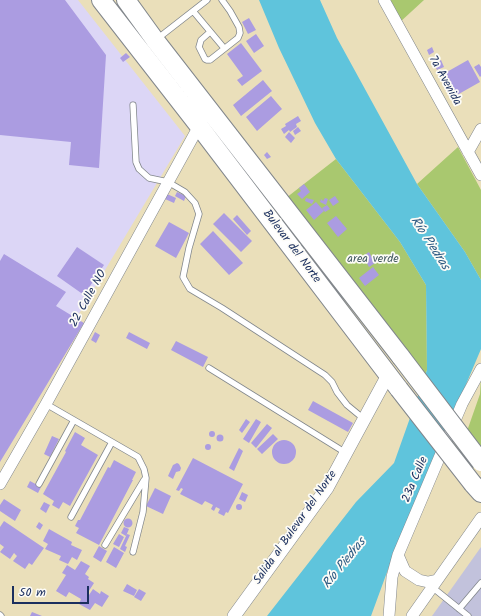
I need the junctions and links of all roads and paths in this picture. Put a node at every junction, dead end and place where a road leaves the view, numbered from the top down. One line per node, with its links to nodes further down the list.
1 (101, 0): 11 (highway, Bulevar del Norte)
2 (126, 0): 8 (highway, Bulevar del Norte)
3 (207, 0): 6 (lane)
4 (222, 0): 9 (lane)
5 (384, 0): 13 (street, 7a Avenida)
6 (193, 11): 7 (lane); 8 (lane)
7 (210, 32): 9 (lane); 9 (lane)
8 (155, 40): 24 (highway, Bulevar del Norte, bridge)
9 (224, 48)
10 (133, 105): 15 (lane)
11 (199, 126): 15 (street, 22 Calle NO); 18 (highway, Bulevar del Norte)
12 (481, 129): 13 (street)
13 (468, 152): 14 (street, 7a Avenida)
14 (481, 175)
15 (168, 182): 19 (street, 22 Calle NO); 20 (lane)
16 (209, 368): 23 (lane)
17 (481, 369): 33 (street, 23a Calle)
18 (388, 375): 20 (street, Salida al Bulevar del Norte); 28 (highway, Bulevar del Norte, bridge)
19 (46, 404): 21 (lane); 26 (street, 22 Calle NO)
20 (364, 419): 23 (street, Salida al Bulevar del Norte)
21 (74, 420): 22 (lane); 27 (lane)
22 (112, 442): 25 (lane); 29 (lane)
23 (346, 453): 37 (street, Salida al Bulevar del Norte)
24 (481, 462)
25 (146, 478): 31 (lane); 32 (lane)
26 (0, 484)
27 (39, 484)
28 (477, 488)
29 (72, 516)
30 (481, 518): 35 (street)
31 (105, 545)
32 (133, 552)
33 (398, 555): 35 (street); 38 (street, 23a Calle)
34 (481, 583): 36 (lane)
35 (435, 584): 36 (lane); 39 (street)
36 (459, 609): 40 (lane)
37 (234, 616)
38 (389, 616)
39 (412, 616)
40 (468, 616)

